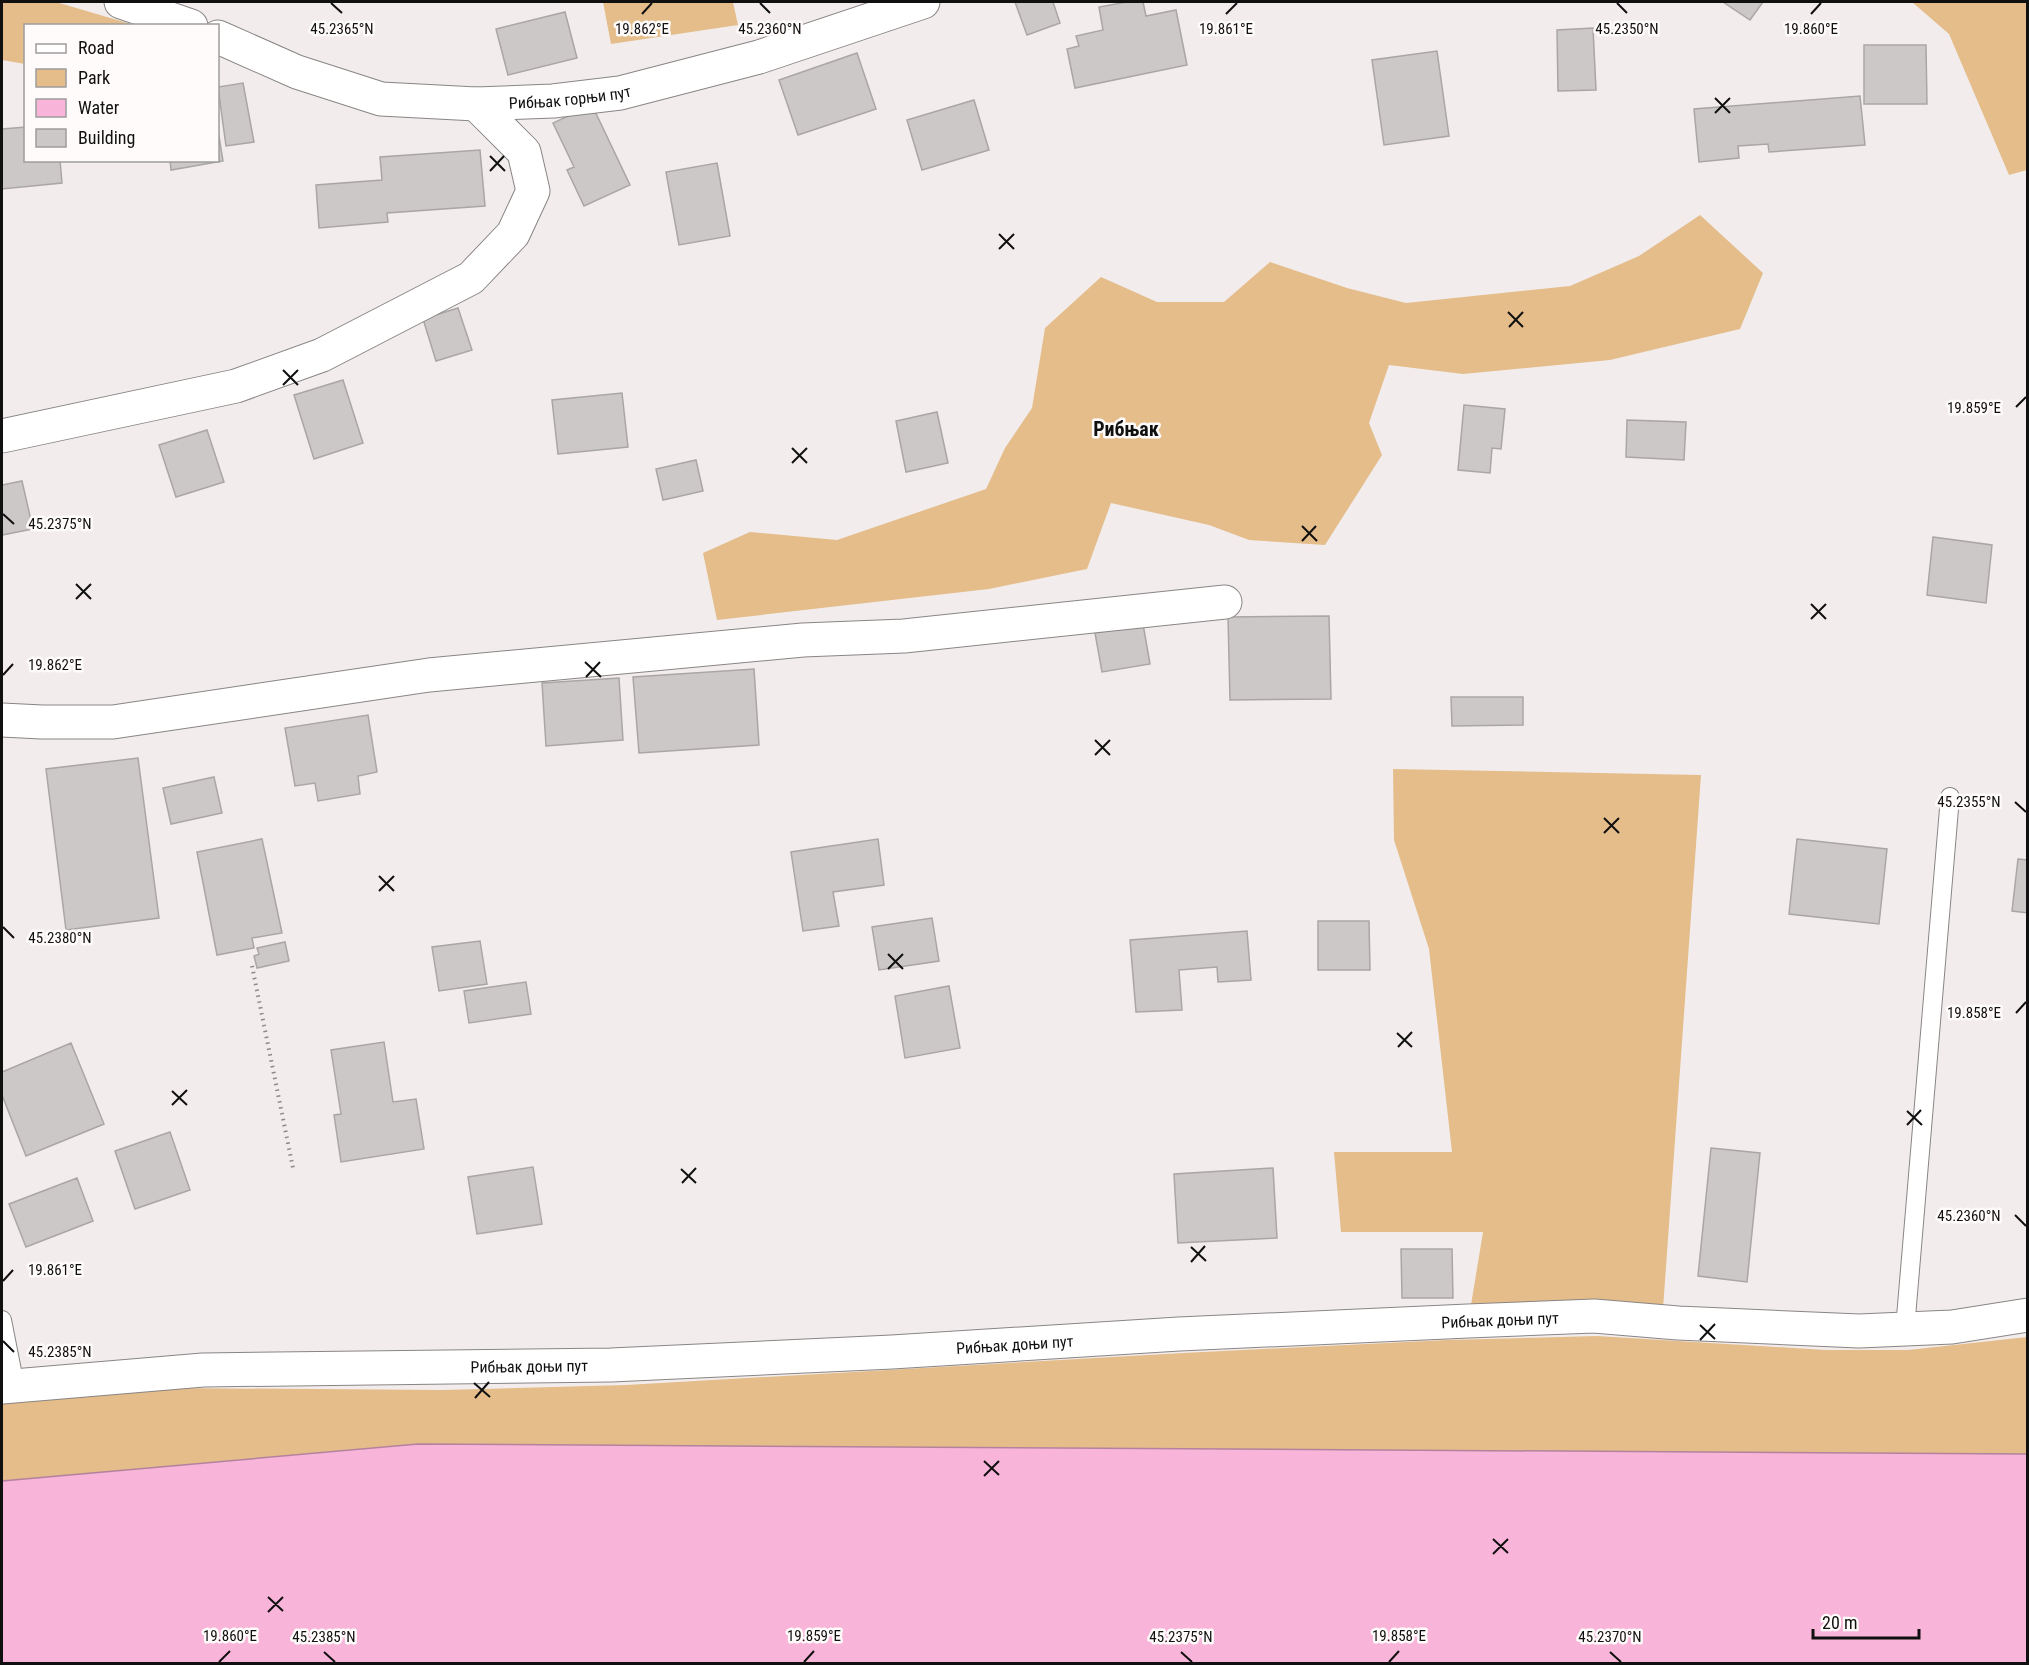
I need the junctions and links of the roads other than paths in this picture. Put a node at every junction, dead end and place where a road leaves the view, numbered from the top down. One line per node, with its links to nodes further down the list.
1 (121, 2): 3 (street)
2 (923, 2): 5 (street, Рибњак горњи пут)
3 (185, 24)
4 (219, 37): 5 (street, Рибњак горњи пут)
5 (476, 104): 6 (street)
6 (2, 436)
7 (1225, 602): 8 (street)
8 (2, 720)
9 (1950, 797): 12 (lane)
10 (2028, 1315): 12 (street, Рибњак доњи пут)
11 (2, 1320): 13 (lane)
12 (1905, 1329): 13 (street, Рибњак доњи пут)
13 (8, 1386)

